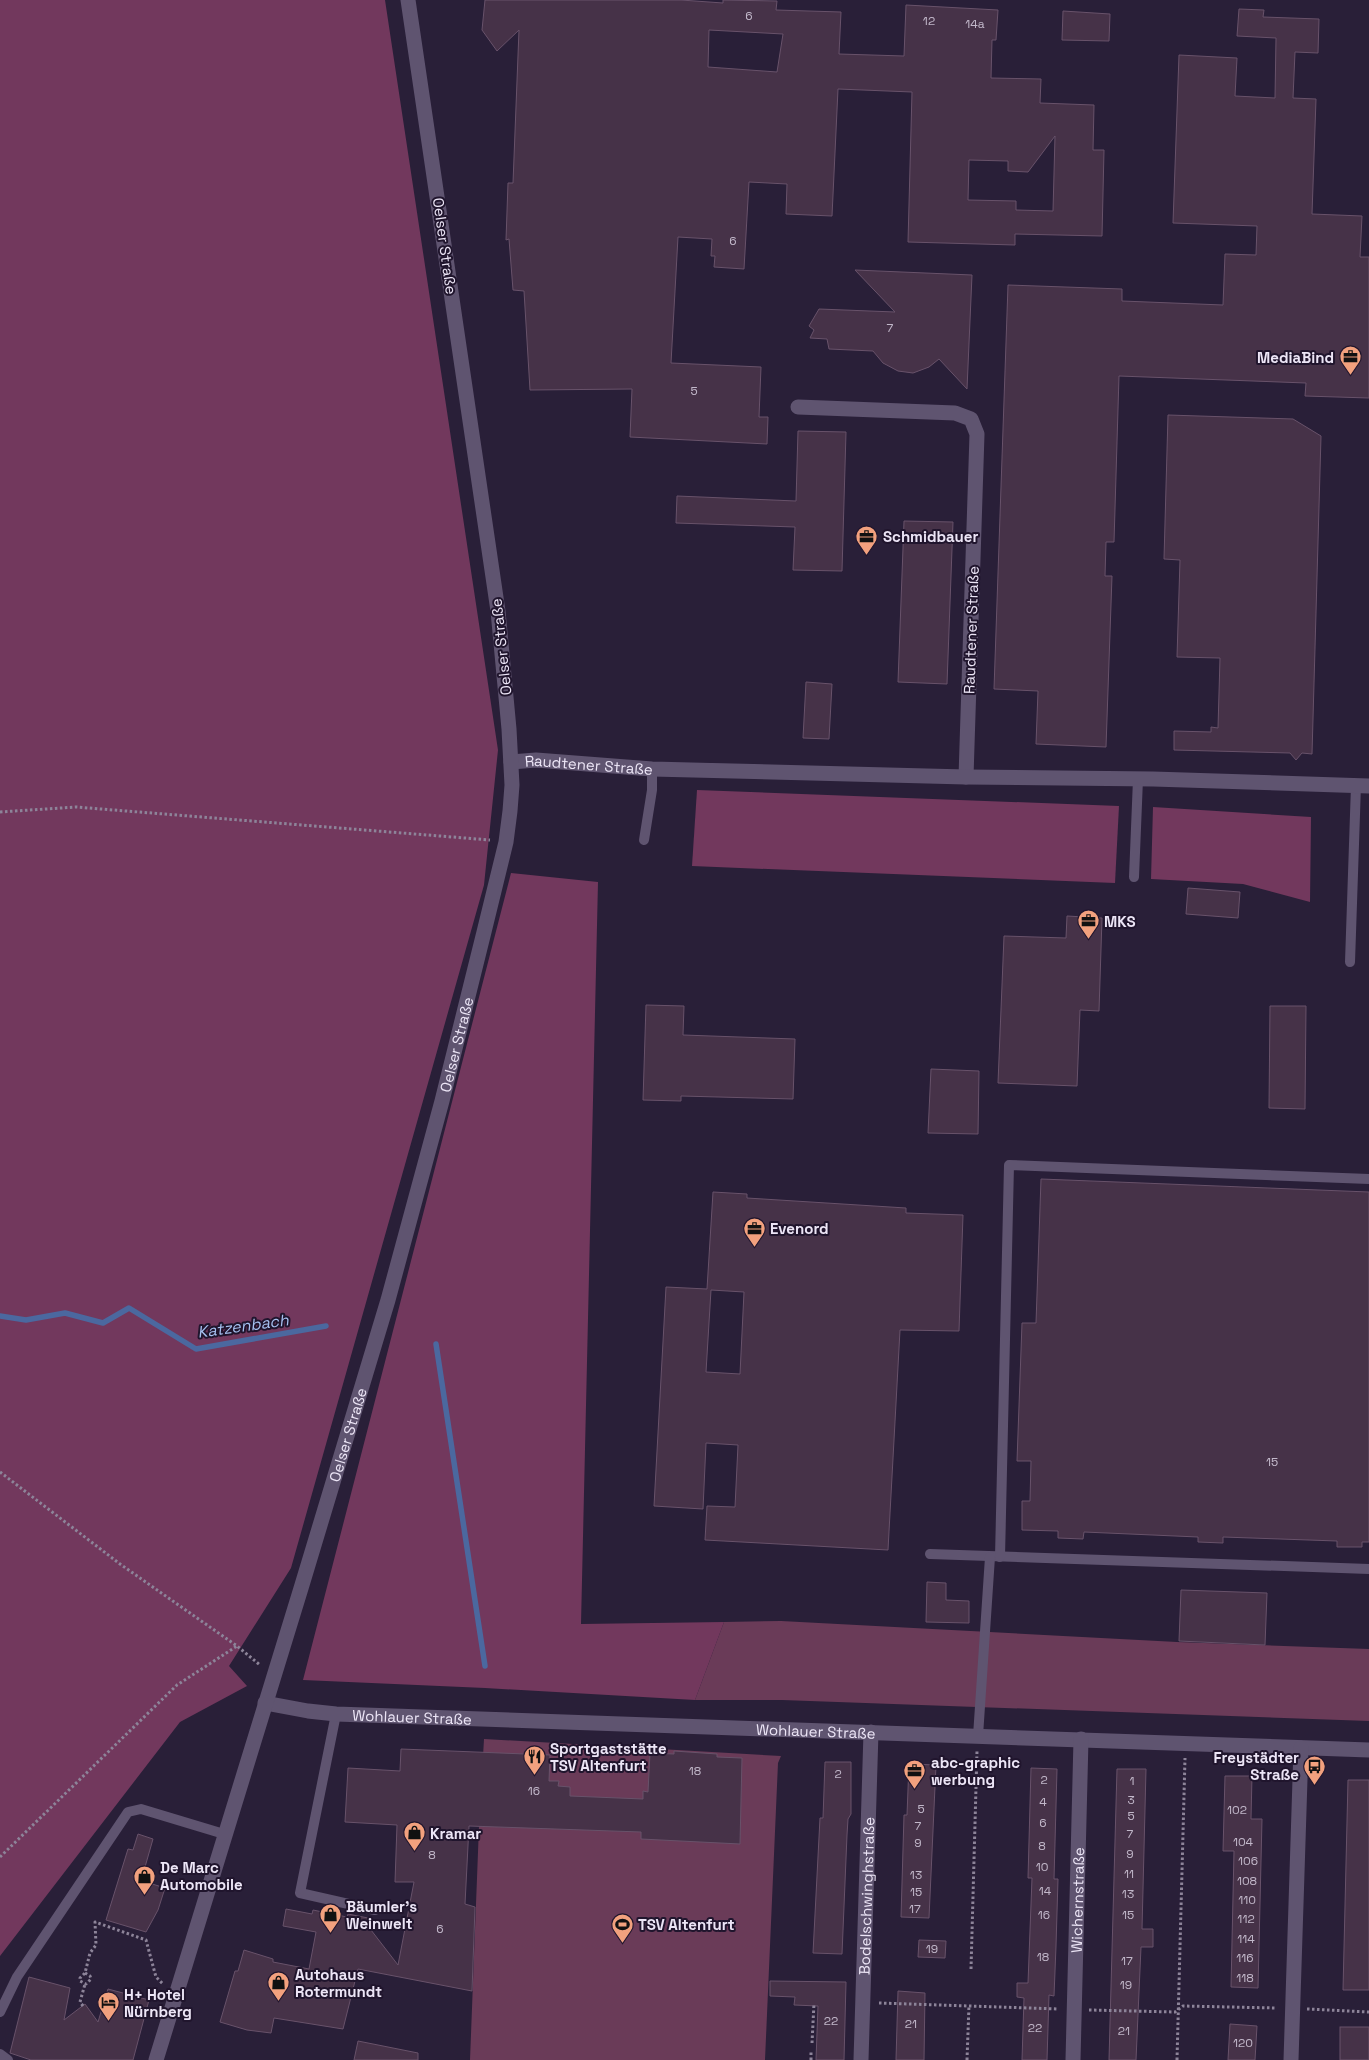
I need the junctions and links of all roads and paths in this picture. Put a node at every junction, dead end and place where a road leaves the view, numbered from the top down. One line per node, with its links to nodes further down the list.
1 (408, 0): 3 (street, Oelser Straße)
2 (798, 407): 5 (street, Raudtener Straße)
3 (510, 762): 4 (street, Raudtener Straße); 10 (street, Oelser Straße)
4 (652, 769): 5 (street, Raudtener Straße); 9 (lane)
5 (966, 777): 6 (street, Raudtener Straße)
6 (1138, 779): 7 (street, Raudtener Straße); 11 (lane)
7 (1363, 785): 12 (lane)
8 (0, 812): 10 (path)
9 (644, 840)
10 (506, 842): 19 (street, Oelser Straße)
11 (1134, 877)
12 (1350, 962)
13 (1369, 1179): 16 (lane)
14 (0, 1472): 18 (path)
15 (930, 1554): 16 (lane)
16 (995, 1557): 17 (lane); 23 (lane)
17 (1369, 1569)
18 (237, 1646): 19 (path); 29 (path)
19 (273, 1676): 20 (street, Oelser Straße)
20 (265, 1703): 21 (street, Wohlauer Straße); 28 (street, Oelser Straße)
21 (336, 1714): 22 (street, Wohlauer Straße); 30 (lane)
22 (871, 1732): 23 (street, Wohlauer Straße); 36 (street, Bodelschwinghstraße)
23 (978, 1736): 24 (street, Wohlauer Straße); 31 (path)
24 (1081, 1739): 25 (street, Wohlauer Straße); 41 (street, Wichernstraße)
25 (1185, 1744): 26 (street, Wohlauer Straße); 39 (path)
26 (1301, 1748): 27 (street, Wohlauer Straße); 40 (street)
27 (1369, 1750)
28 (224, 1834): 34 (street, Oelser Straße); 42 (lane)
29 (0, 1857)
30 (375, 1910)
31 (970, 1969)
32 (85, 1973): 33 (path); 33 (path); 34 (path)
33 (85, 1984): 37 (path)
34 (175, 1996): 48 (street, Oelser Straße)
35 (814, 2003): 44 (path)
36 (863, 2003): 38 (path); 50 (street, Bodelschwinghstraße)
37 (83, 2006)
38 (969, 2006): 41 (path); 51 (path)
39 (1179, 2008): 40 (path); 41 (path); 53 (path)
40 (1292, 2009): 43 (path); 54 (street)
41 (1074, 2010): 52 (street, Wichernstraße)
42 (0, 2012)
43 (1369, 2012)
44 (812, 2043)
45 (811, 2052): 49 (path)
46 (0, 2054): 47 (lane)
47 (8, 2060)
48 (156, 2060)
49 (810, 2060)
50 (861, 2060)
51 (967, 2060)
52 (1072, 2060)
53 (1177, 2060)
54 (1290, 2060)

